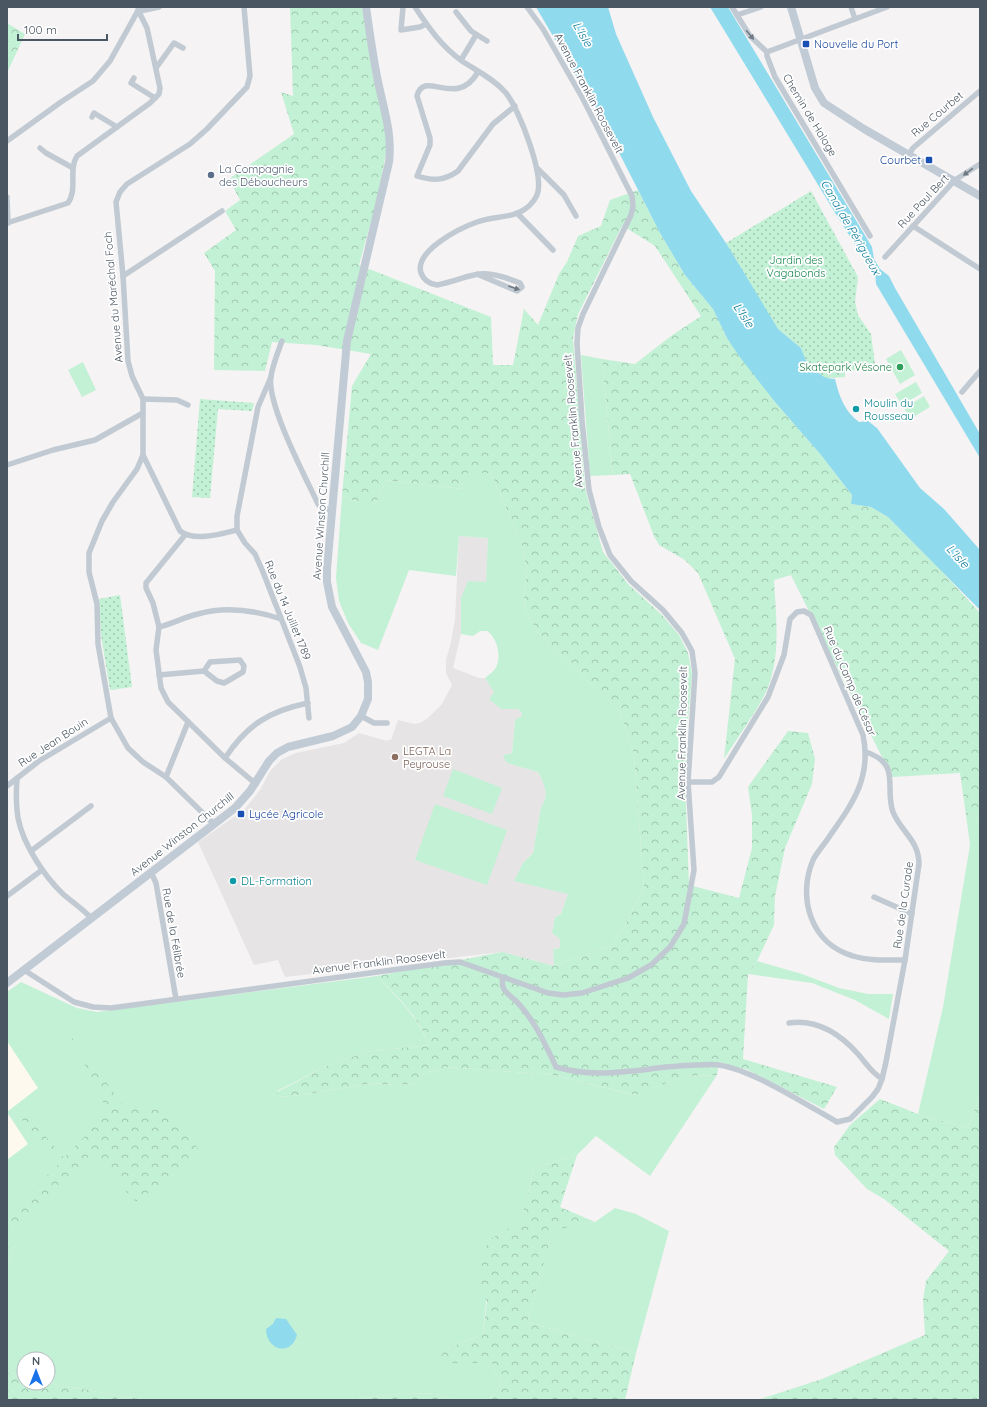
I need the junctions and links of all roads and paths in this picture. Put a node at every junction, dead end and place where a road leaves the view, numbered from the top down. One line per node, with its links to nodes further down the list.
1 (160, 7): 12 (street)
2 (244, 7): 50 (street, Avenue du Maréchal Foch)
3 (366, 7): 60 (main road, Avenue Winston Churchill)
4 (403, 7): 16 (street)
5 (415, 7): 16 (street)
6 (527, 7): 77 (street, Avenue Franklin Roosevelt)
7 (732, 7): 14 (street, Chemin de Halage)
8 (761, 7): 14 (street)
9 (791, 7): 18 (main road)
10 (851, 7): 15 (street)
11 (887, 7): 15 (street)
12 (139, 10): 23 (street); 31 (street)
13 (456, 12): 17 (street)
14 (737, 15): 21 (street, Chemin de Halage, one-way to 21)
15 (855, 19): 18 (street)
16 (426, 24): 22 (street)
17 (476, 35): 19 (street); 22 (street)
18 (801, 40): 21 (street); 33 (main road)
19 (487, 41)
20 (183, 48): 23 (street)
21 (767, 52): 45 (street, Chemin de Halage)
22 (461, 60): 24 (street)
23 (156, 68): 27 (street)
24 (478, 72): 28 (street); 28 (street)
25 (134, 78): 27 (street)
26 (980, 91): 33 (street, Rue Courbet)
27 (155, 98): 30 (street)
28 (515, 106): 36 (street)
29 (92, 117): 30 (street)
30 (117, 127): 35 (street)
31 (7, 142)
32 (40, 148): 35 (street)
33 (908, 154): 37 (main road)
34 (980, 164): 37 (street, Rue Paul Bert, one-way to 37)
35 (73, 168): 43 (street)
36 (537, 168): 41 (street); 42 (street)
37 (955, 180): 38 (main road); 44 (street, Rue Paul Bert)
38 (980, 196)
39 (7, 197): 43 (street)
40 (222, 211): 50 (street)
41 (517, 213): 46 (street); 49 (street)
42 (576, 216)
43 (7, 223)
44 (913, 226): 47 (street, Rue Paul Bert); 48 (street)
45 (870, 236)
46 (553, 250)
47 (885, 257)
48 (980, 269)
49 (478, 274): 49 (street, one-way to 49)
50 (124, 276): 55 (street, Avenue du Maréchal Foch)
51 (282, 341): 53 (street)
52 (980, 371): 54 (street)
53 (271, 376): 60 (street); 61 (street)
54 (962, 392)
55 (143, 399): 56 (street); 57 (street, Avenue du Maréchal Foch)
56 (188, 405)
57 (143, 413): 58 (street, Avenue du Maréchal Foch); 59 (street)
58 (143, 456): 62 (street); 69 (street, Avenue du Maréchal Foch)
59 (7, 465)
60 (331, 510): 68 (main road, Avenue Winston Churchill)
61 (237, 530): 62 (street); 63 (street, Rue du 14 Juillet 1789)
62 (185, 535): 64 (street)
63 (281, 619): 64 (street); 67 (street, Rue du 14 Juillet 1789)
64 (159, 627): 66 (street)
65 (204, 672): 65 (street); 66 (street)
66 (160, 674): 71 (street)
67 (308, 703): 70 (street, Rue du 14 Juillet 1789); 74 (street)
68 (361, 716): 72 (street); 78 (main road, Avenue Winston Churchill)
69 (111, 718): 75 (street, Avenue du Maréchal Foch); 76 (street, Rue Jean Bouin)
70 (309, 718)
71 (188, 722): 74 (street); 75 (street)
72 (387, 723)
73 (866, 752): 77 (street, Rue du Camp de César); 87 (street, Rue de la Curade); 89 (street, Rue du Camp de César)
74 (225, 758): 78 (street)
75 (166, 777): 81 (street, Avenue du Maréchal Foch)
76 (17, 778): 79 (street, Rue Jean Bouin); 82 (street)
77 (688, 782): 91 (street, Avenue Franklin Roosevelt)
78 (256, 784): 81 (main road, Avenue Winston Churchill)
79 (7, 786)
80 (91, 806): 82 (street)
81 (214, 824): 84 (main road, Avenue Winston Churchill)
82 (31, 851): 83 (street)
83 (42, 870): 85 (street); 88 (street)
84 (151, 872): 88 (main road, Avenue Winston Churchill); 93 (street, Rue de la Félibrée)
85 (7, 896)
86 (874, 896): 87 (street)
87 (912, 914): 89 (street, Rue de la Curade)
88 (91, 918): 90 (main road, Avenue Winston Churchill)
89 (905, 960): 95 (street)
90 (24, 970): 92 (main road, Avenue Winston Churchill); 93 (street, Avenue Franklin Roosevelt)
91 (503, 977): 93 (street, Avenue Franklin Roosevelt); 95 (street)
92 (7, 983)
93 (176, 999)
94 (789, 1023): 95 (street)
95 (882, 1079)

